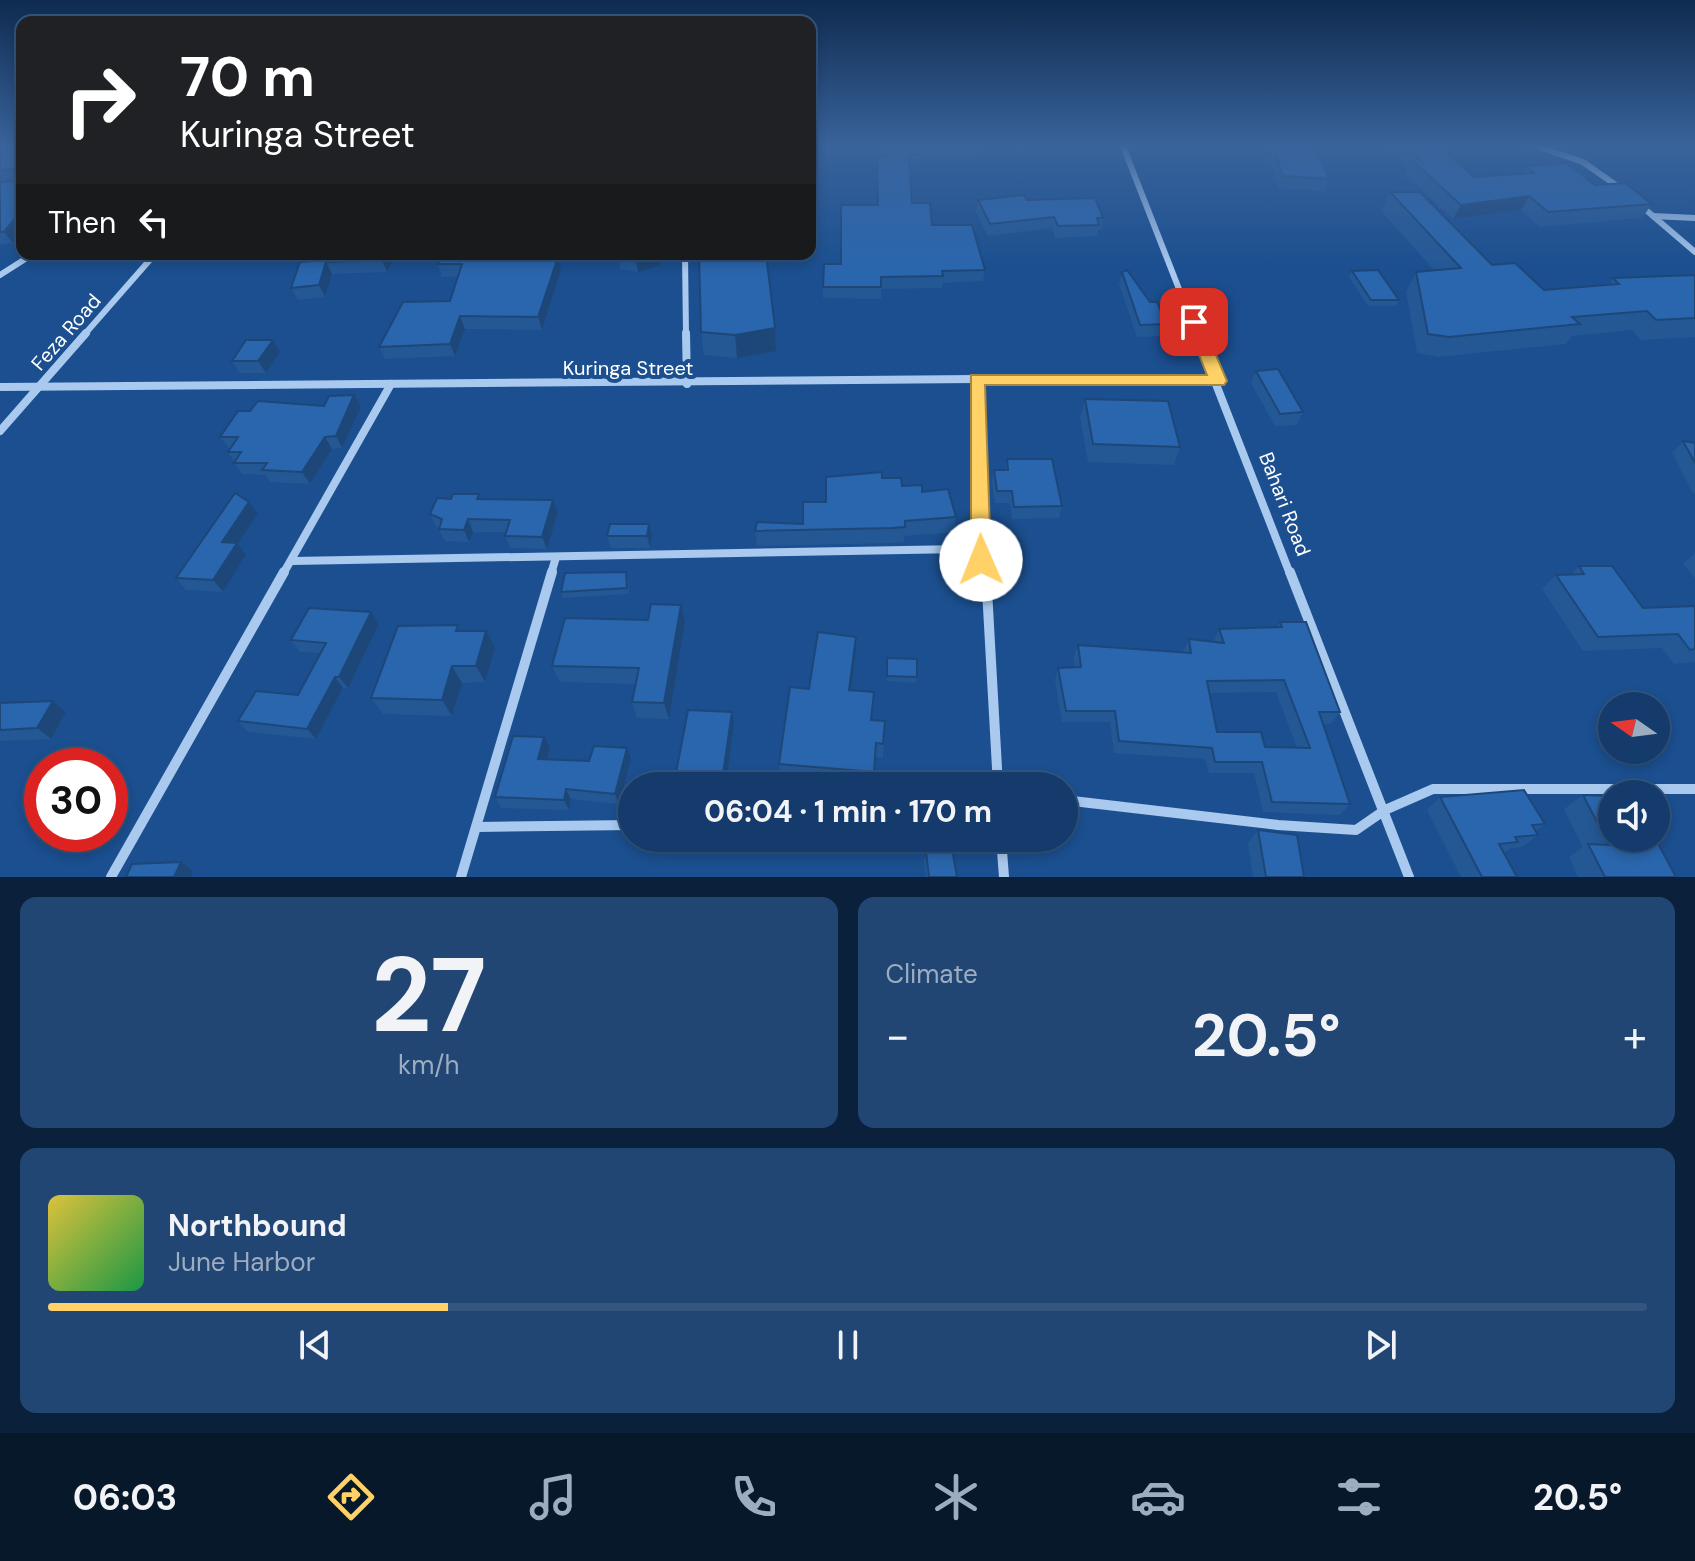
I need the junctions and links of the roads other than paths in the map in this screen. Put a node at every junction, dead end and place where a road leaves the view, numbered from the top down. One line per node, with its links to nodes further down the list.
1 (1140, 187): 11 (street, Bahari Road)
2 (1619, 187): 3 (street)
3 (1653, 216): 4 (street); 5 (street)
4 (1695, 218)
5 (1695, 252)
6 (24, 260): 9 (street)
7 (150, 260): 15 (street, Feza Road)
8 (685, 260): 13 (street)
9 (0, 275)
10 (977, 379): 11 (street, Kuringa Street); 13 (street, Kuringa Street); 18 (street)
11 (1218, 381): 23 (street, Bahari Road)
12 (391, 384): 13 (street, Kuringa Street); 15 (street, Kuringa Street); 19 (street)
13 (687, 384)
14 (0, 387): 15 (street, Kuringa Street)
15 (38, 387): 16 (street, Feza Road)
16 (0, 431)
17 (556, 557): 18 (street); 19 (street); 25 (street)
18 (981, 560): 20 (street)
19 (293, 561): 27 (street)
20 (997, 772)
21 (1695, 789): 23 (street)
22 (1078, 802): 23 (street)
23 (1385, 810): 30 (street, Bahari Road)
24 (618, 825): 25 (street)
25 (478, 827): 28 (street)
26 (1002, 852): 29 (street)
27 (111, 877)
28 (461, 877)
29 (1004, 877)
30 (1409, 877)

